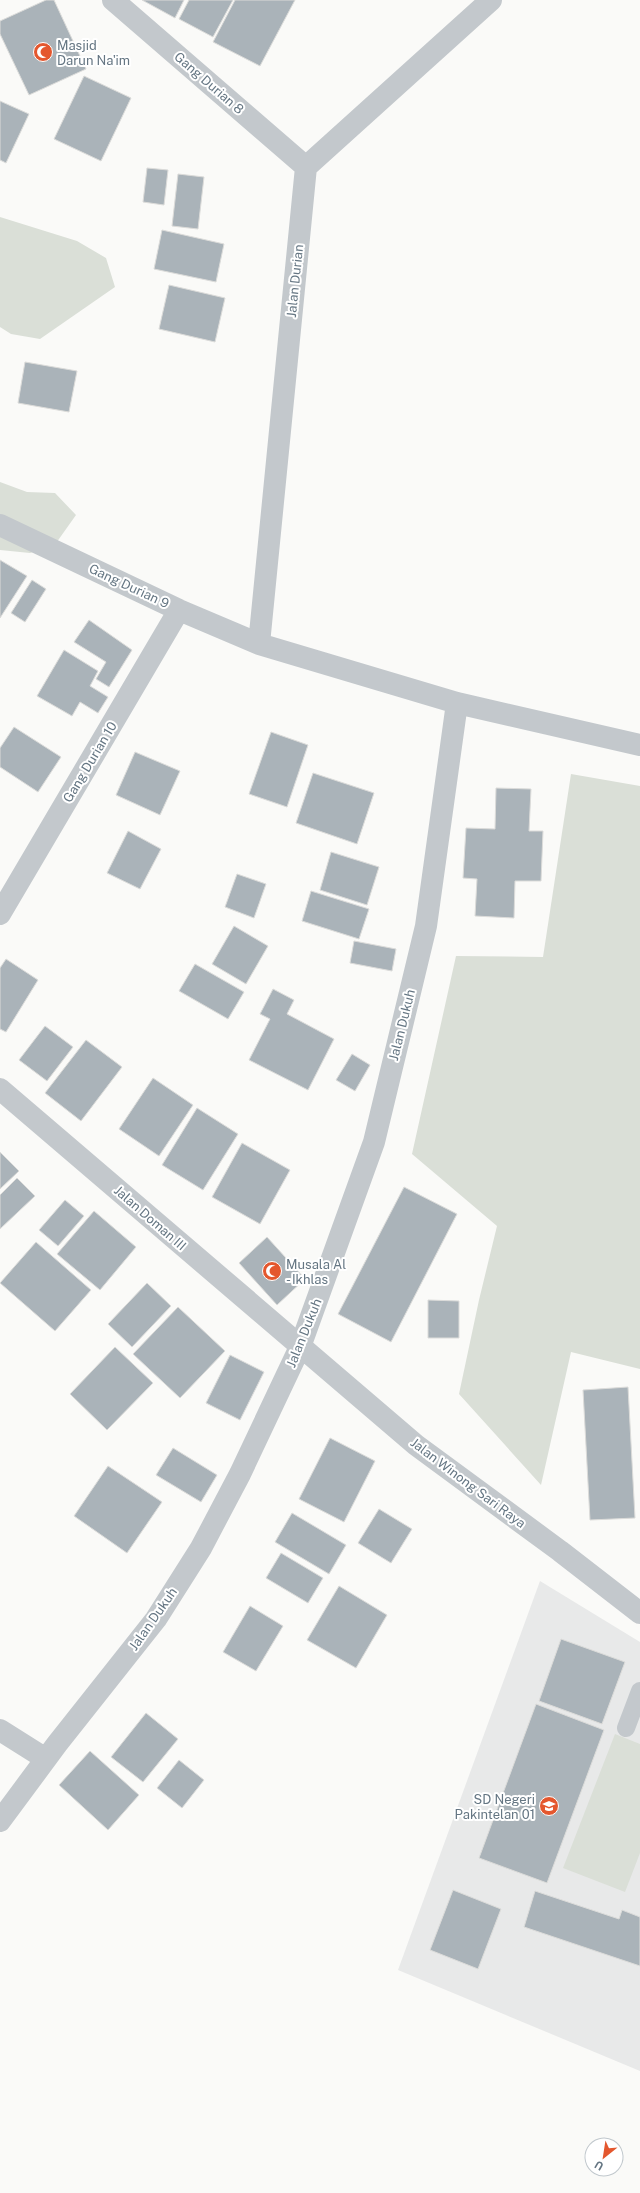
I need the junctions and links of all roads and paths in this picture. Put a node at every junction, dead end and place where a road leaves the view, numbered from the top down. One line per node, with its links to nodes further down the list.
1 (112, 0): 3 (street, Gang Durian 8)
2 (492, 0): 3 (street)
3 (306, 167): 6 (street, Jalan Durian)
4 (0, 525): 5 (street, Gang Durian 9)
5 (179, 610): 6 (street, Gang Durian 9); 9 (street, Gang Durian 10)
6 (259, 644): 7 (street, Gang Durian 9)
7 (457, 703): 8 (street, Gang Durian 9); 11 (street, Jalan Dukuh)
8 (640, 745)
9 (0, 914)
10 (0, 1089): 11 (street, Jalan Doman III)
11 (300, 1347): 12 (street, Jalan Winong Sari Raya); 16 (street, Jalan Dukuh)
12 (640, 1613)
13 (640, 1691): 14 (lane)
14 (626, 1728)
15 (0, 1730): 16 (street)
16 (46, 1759): 17 (street, Jalan Dukuh)
17 (0, 1821)

